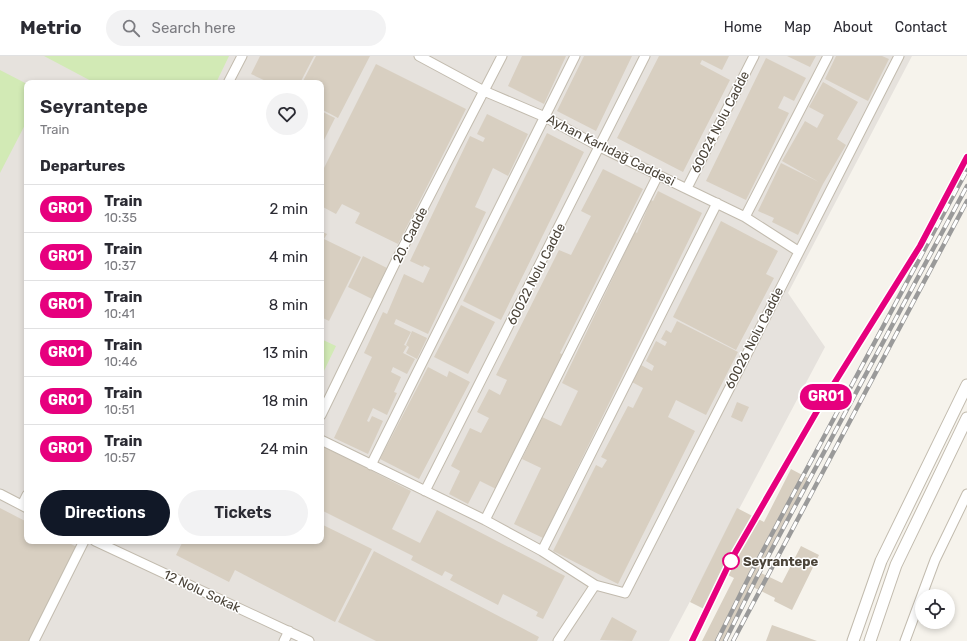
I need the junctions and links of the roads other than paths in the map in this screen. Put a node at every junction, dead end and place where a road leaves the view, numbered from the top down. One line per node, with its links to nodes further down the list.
1 (242, 56): 9 (street)
2 (419, 56): 10 (street, Ayhan Karlıdağ Caddesi)
3 (502, 56): 10 (street, 20. Cadde)
4 (576, 56): 11 (street)
5 (645, 56): 12 (street, 60022 Nolu Cadde)
6 (754, 56): 14 (street, 60024 Nolu Cadde)
7 (828, 56): 16 (street)
8 (899, 56): 17 (street, 60026 Nolu Cadde)
9 (230, 80)
10 (484, 91): 11 (street, Ayhan Karlıdağ Caddesi); 19 (street, 20. Cadde)
11 (545, 117): 12 (street, Ayhan Karlıdağ Caddesi); 22 (street)
12 (600, 147): 13 (street, Ayhan Karlıdağ Caddesi); 23 (street, 60022 Nolu Cadde)
13 (658, 175): 14 (street, Ayhan Karlıdağ Caddesi); 27 (street)
14 (686, 188): 15 (street, Ayhan Karlıdağ Caddesi)
15 (717, 203): 16 (street, Ayhan Karlıdağ Caddesi); 30 (street)
16 (745, 217): 17 (street, Ayhan Karlıdağ Caddesi)
17 (798, 251): 31 (street, 60026 Nolu Cadde)
18 (967, 386): 37 (street)
19 (324, 409)
20 (967, 418): 38 (street)
21 (324, 442): 22 (street)
22 (371, 465): 23 (street)
23 (425, 491): 27 (street)
24 (0, 494): 26 (street)
25 (967, 494): 39 (street)
26 (24, 506)
27 (486, 520): 30 (street)
28 (82, 544): 33 (street)
29 (101, 544): 32 (street, 12 Nolu Sokak)
30 (542, 551): 31 (street)
31 (595, 585): 36 (street)
32 (289, 631): 34 (street); 35 (street, 12 Nolu Sokak)
33 (34, 641)
34 (284, 641)
35 (309, 641)
36 (558, 641)
37 (853, 641)
38 (870, 641)
39 (905, 641)

